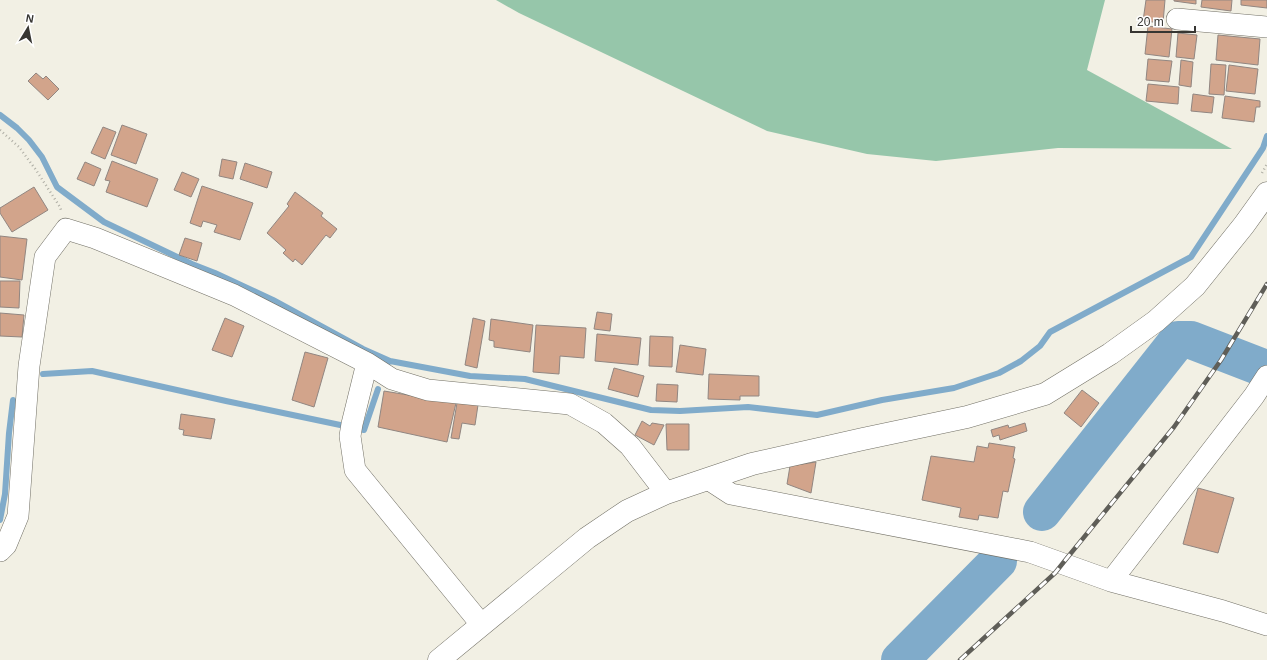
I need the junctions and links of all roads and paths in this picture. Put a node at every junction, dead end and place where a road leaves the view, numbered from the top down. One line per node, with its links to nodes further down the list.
1 (1178, 19): 2 (street)
2 (1267, 27)
3 (0, 130): 5 (path)
4 (1267, 193): 8 (street)
5 (66, 229): 6 (street); 10 (street)
6 (367, 363): 9 (street); 12 (street)
7 (1267, 376): 11 (street)
8 (708, 479): 9 (street); 11 (street)
9 (666, 493): 12 (street)
10 (0, 551)
11 (1111, 581): 13 (street)
12 (481, 624): 14 (street)
13 (1267, 625)
14 (439, 660)

